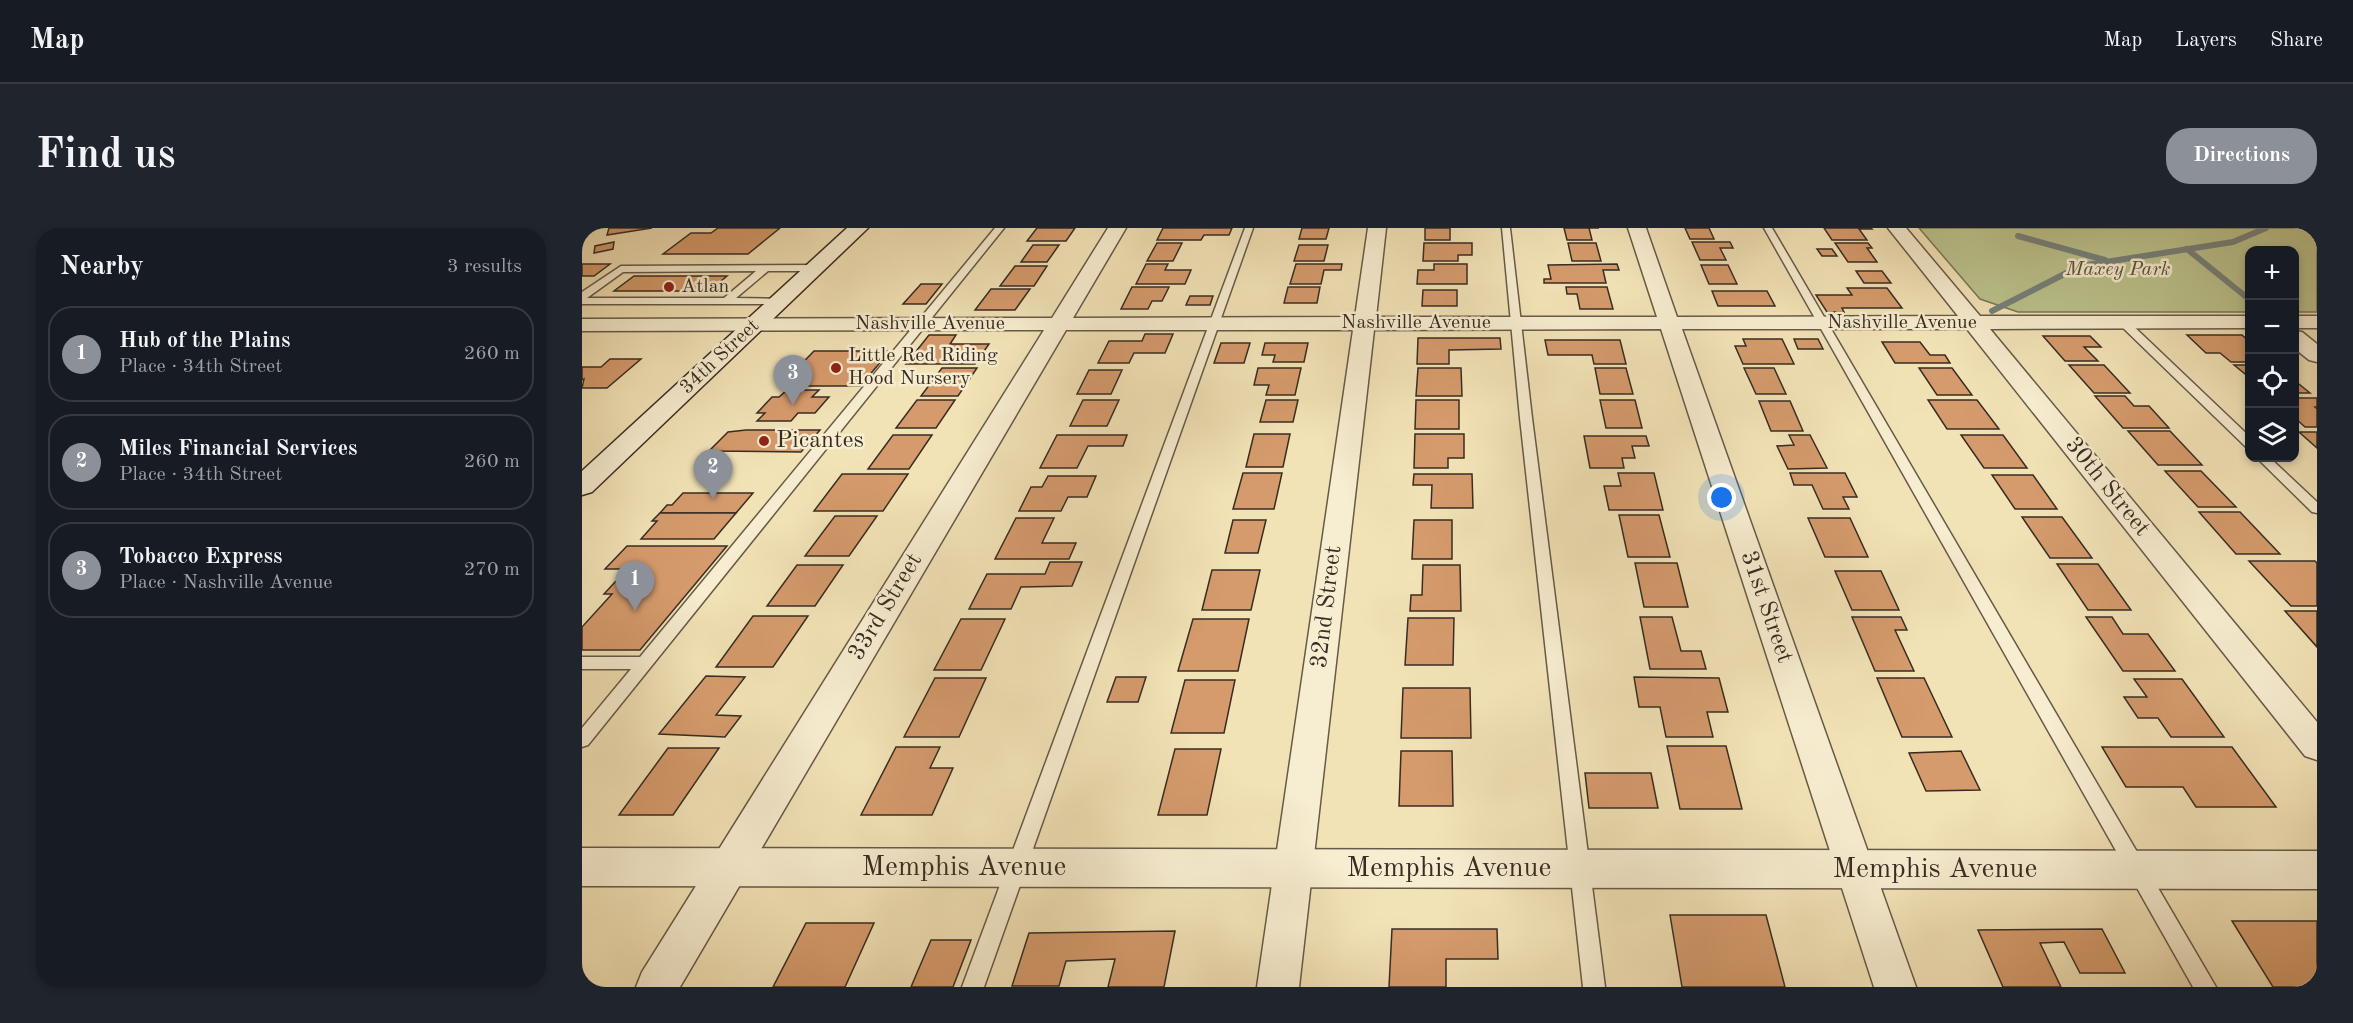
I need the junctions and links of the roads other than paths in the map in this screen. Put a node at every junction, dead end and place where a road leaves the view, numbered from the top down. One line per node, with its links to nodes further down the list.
1 (858, 228): 11 (street, 34th Street)
2 (1000, 228): 26 (lane)
3 (1117, 228): 27 (street, 33rd Street)
4 (1249, 228): 19 (lane)
5 (1377, 228): 20 (street, 32nd Street)
6 (1506, 228): 21 (lane)
7 (1636, 228): 22 (street, 31st Street)
8 (1768, 228): 23 (lane)
9 (1897, 228): 24 (street, 30th Street)
10 (766, 268): 11 (lane); 12 (lane); 13 (lane)
11 (816, 268): 14 (street, 34th Street)
12 (582, 299): 13 (lane)
13 (728, 300): 14 (lane)
14 (781, 301): 25 (street, 34th Street)
15 (2123, 322): 16 (street, Nashville Avenue); 24 (street, Nashville Avenue); 31 (lane)
16 (2245, 322)
17 (2299, 322): 18 (street)
18 (2317, 322)
19 (1214, 323): 20 (street, Nashville Avenue); 27 (street, Nashville Avenue); 41 (lane)
20 (1364, 323): 21 (street, Nashville Avenue); 42 (street, 32nd Street)
21 (1515, 323): 22 (street, Nashville Avenue); 43 (lane)
22 (1669, 323): 23 (street, Nashville Avenue); 44 (street, 31st Street)
23 (1822, 323): 24 (street, Nashville Avenue); 45 (lane)
24 (1974, 323): 38 (street, 30th Street)
25 (756, 324): 26 (street, Nashville Avenue); 28 (street, Nashville Avenue); 33 (street, 34th Street)
26 (921, 324): 27 (street, Nashville Avenue); 36 (lane)
27 (1057, 324): 40 (street, 33rd Street)
28 (582, 325)
29 (2299, 340): 30 (street)
30 (2317, 355)
31 (2245, 439)
32 (2268, 462): 34 (lane)
33 (582, 486)
34 (2317, 509)
35 (582, 663): 36 (lane)
36 (645, 663): 37 (lane)
37 (582, 740)
38 (2317, 746)
39 (582, 867): 40 (street, Memphis Avenue)
40 (729, 867): 41 (street, Memphis Avenue); 47 (street, 33rd Street)
41 (1016, 868): 42 (street, Memphis Avenue); 48 (lane)
42 (1293, 869): 43 (street, Memphis Avenue); 49 (street, 32nd Street)
43 (1582, 869): 44 (street, Memphis Avenue); 50 (lane)
44 (1855, 870): 45 (street, Memphis Avenue); 51 (street, 31st Street)
45 (2137, 870): 46 (street, Memphis Avenue); 52 (lane)
46 (2317, 870)
47 (657, 987)
48 (973, 987)
49 (1278, 987)
50 (1594, 987)
51 (1895, 987)
52 (2205, 987)

